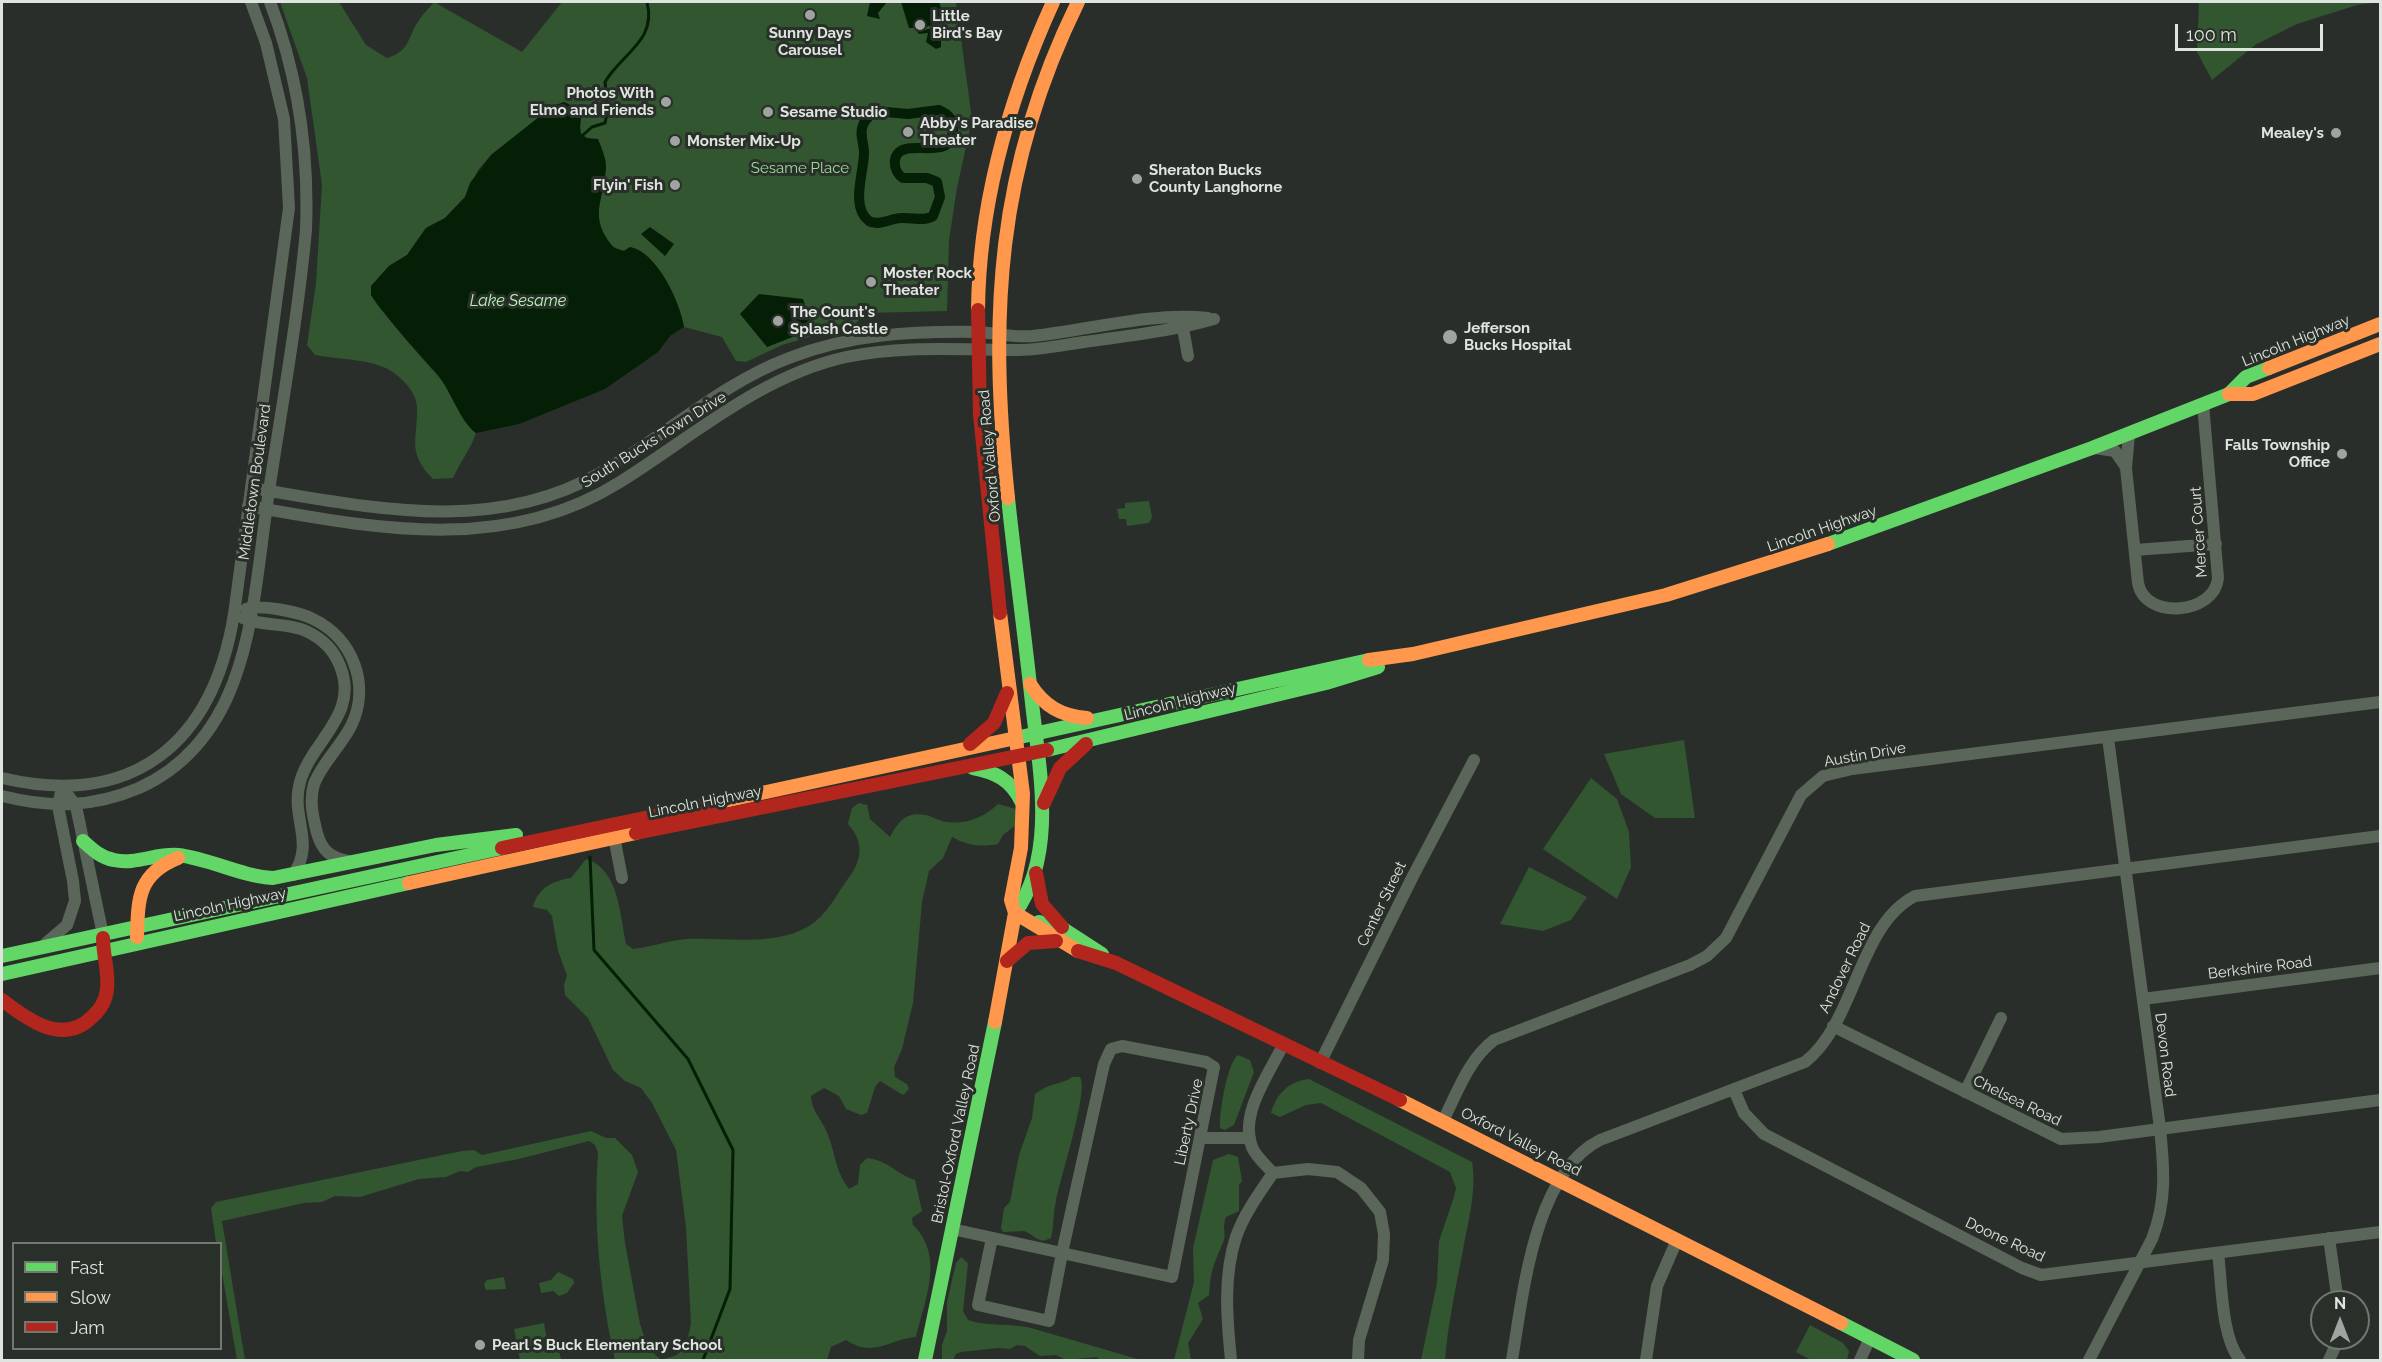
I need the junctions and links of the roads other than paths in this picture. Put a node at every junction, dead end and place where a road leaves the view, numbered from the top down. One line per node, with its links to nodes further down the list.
1 (251, 2): 18 (street, Middletown Boulevard)
2 (270, 2): 19 (street, Middletown Boulevard)
3 (1053, 2): 7 (main road, Oxford Valley Road)
4 (1078, 2): 8 (main road, Oxford Valley Road)
5 (2380, 324): 13 (main road, Lincoln Highway)
6 (1183, 328): 8 (street, South Bucks Town Drive); 10 (street, South Bucks Town Drive); 12 (street)
7 (976, 332): 8 (street, South Bucks Town Drive); 11 (main road, Oxford Valley Road); 19 (street, South Bucks Town Drive)
8 (998, 333): 10 (main road, Oxford Valley Road)
9 (2380, 344): 13 (main road, Lincoln Highway)
10 (998, 349): 11 (street, South Bucks Town Drive); 28 (main road, Oxford Valley Road)
11 (977, 350): 21 (street, South Bucks Town Drive); 29 (main road, Oxford Valley Road)
12 (1188, 356)
13 (2229, 394): 14 (main road, Lincoln Highway)
14 (2203, 404): 15 (main road, Lincoln Highway); 22 (street, Mercer Court)
15 (2129, 434): 16 (main road, Lincoln Highway); 17 (street, Mercer Court)
16 (2092, 448): 17 (street); 27 (main road, Lincoln Highway)
17 (2126, 468): 23 (street, Mercer Court)
18 (251, 488): 19 (street, South Bucks Town Drive); 20 (street, Middletown Boulevard)
19 (269, 491): 21 (street, Middletown Boulevard)
20 (248, 506): 21 (street, South Bucks Town Drive); 25 (street, Middletown Boulevard)
21 (266, 509): 24 (street, Middletown Boulevard)
22 (2216, 544): 23 (street); 23 (street, Mercer Court)
23 (2135, 550)
24 (252, 607): 25 (street); 26 (street, Middletown Boulevard); 53 (street)
25 (234, 614): 26 (street); 42 (street, Middletown Boulevard)
26 (249, 621): 45 (street, Middletown Boulevard); 56 (street)
27 (1413, 654): 31 (main road, Lincoln Highway); 35 (main road, Lincoln Highway)
28 (1029, 681): 31 (main road); 32 (main road, Oxford Valley Road)
29 (1008, 688): 33 (main road, Oxford Valley Road); 36 (main road)
30 (2380, 702): 34 (street, Austin Drive)
31 (1104, 719): 32 (main road, Lincoln Highway)
32 (1034, 734): 33 (main road, Lincoln Highway); 37 (main road, Oxford Valley Road)
33 (1016, 738): 36 (main road, Lincoln Highway); 38 (main road, Oxford Valley Road)
34 (2108, 738): 54 (street, Devon Road); 80 (street, Austin Drive)
35 (1093, 740): 37 (main road, Lincoln Highway); 47 (main road)
36 (962, 749): 49 (main road, Lincoln Highway)
37 (1036, 752): 38 (main road, Lincoln Highway); 47 (main road, Oxford Valley Road)
38 (1018, 756): 40 (main road, Lincoln Highway); 46 (main road, Oxford Valley Road)
39 (1474, 760): 76 (street, Center Street)
40 (965, 767): 46 (main road); 50 (main road, Lincoln Highway)
41 (2, 778): 42 (street, Middletown Boulevard)
42 (62, 787): 44 (street); 45 (street)
43 (2, 796): 44 (street, Middletown Boulevard)
44 (58, 806): 45 (street, Middletown Boulevard); 64 (street)
45 (76, 806): 51 (street)
46 (1024, 813): 58 (main road, Oxford Valley Road)
47 (1041, 813): 55 (main road, Oxford Valley Road)
48 (2380, 836): 54 (street, Andover Road)
49 (586, 837): 50 (main road, Lincoln Highway); 53 (main road); 59 (main road, Lincoln Highway); 63 (main road, Lincoln Highway)
50 (614, 837): 57 (street)
51 (83, 841): 52 (main road); 61 (street)
52 (191, 857): 56 (main road); 59 (main road)
53 (352, 862): 56 (main road)
54 (2125, 868): 71 (street, Devon Road); 74 (street, Andover Road)
55 (1036, 869): 58 (main road, Oxford Valley Road); 60 (main road)
56 (293, 875)
57 (622, 878)
58 (1015, 913): 60 (main road, Oxford Valley Road); 62 (main road, Oxford Valley Road); 67 (main road, Bristol-Oxford Valley Road)
59 (137, 927): 61 (main road, Lincoln Highway); 63 (main road)
60 (1065, 930): 68 (main road, Oxford Valley Road)
61 (103, 935): 64 (main road, Lincoln Highway); 65 (main road)
62 (1056, 941): 67 (main road); 68 (main road, Oxford Valley Road)
63 (137, 942): 65 (main road, Lincoln Highway)
64 (37, 949): 66 (main road, Lincoln Highway)
65 (102, 950): 70 (main road, Lincoln Highway); 72 (main road)
66 (2, 956)
67 (1006, 961): 86 (main road, Bristol-Oxford Valley Road)
68 (1112, 961): 75 (main road, Oxford Valley Road)
69 (2380, 968): 71 (street, Berkshire Road)
70 (2, 974)
71 (2143, 999): 81 (street, Devon Road)
72 (2, 1000)
73 (2001, 1018): 78 (street)
74 (1833, 1026): 77 (street, Andover Road); 78 (street, Chelsea Road)
75 (1283, 1045): 76 (main road, Oxford Valley Road); 83 (street)
76 (1320, 1062): 80 (main road, Oxford Valley Road)
77 (1734, 1090): 85 (street, Andover Road); 93 (street, Doone Road)
78 (1965, 1092): 81 (street, Chelsea Road)
79 (2380, 1100): 81 (street, Chelsea Road)
80 (1443, 1121): 85 (main road, Oxford Valley Road)
81 (2160, 1128): 93 (street, Devon Road)
82 (1201, 1138): 83 (street); 91 (street, Liberty Drive); 91 (street, Liberty Drive)
83 (1250, 1138): 84 (street)
84 (1273, 1173): 97 (street); 98 (street)
85 (1560, 1180): 90 (main road, Oxford Valley Road); 99 (street, Andover Road)
86 (952, 1229): 88 (street, Liberty Drive); 96 (main road, Bristol-Oxford Valley Road)
87 (2380, 1232): 89 (street, Doone Road)
88 (992, 1238): 91 (street, Liberty Drive); 91 (street)
89 (2329, 1238): 92 (street, Doone Road); 94 (street)
90 (1677, 1240): 95 (main road, Oxford Valley Road); 100 (street)
91 (1062, 1253)
92 (2218, 1253): 93 (street, Doone Road); 104 (street)
93 (2139, 1264): 103 (street, Devon Road)
94 (2336, 1290)
95 (1870, 1338): 101 (street); 102 (main road, Oxford Valley Road)
96 (925, 1360)
97 (1231, 1360)
98 (1358, 1360)
99 (1512, 1360)
100 (1646, 1360)
101 (1860, 1360)
102 (1913, 1360)
103 (2089, 1360)
104 (2240, 1360)

